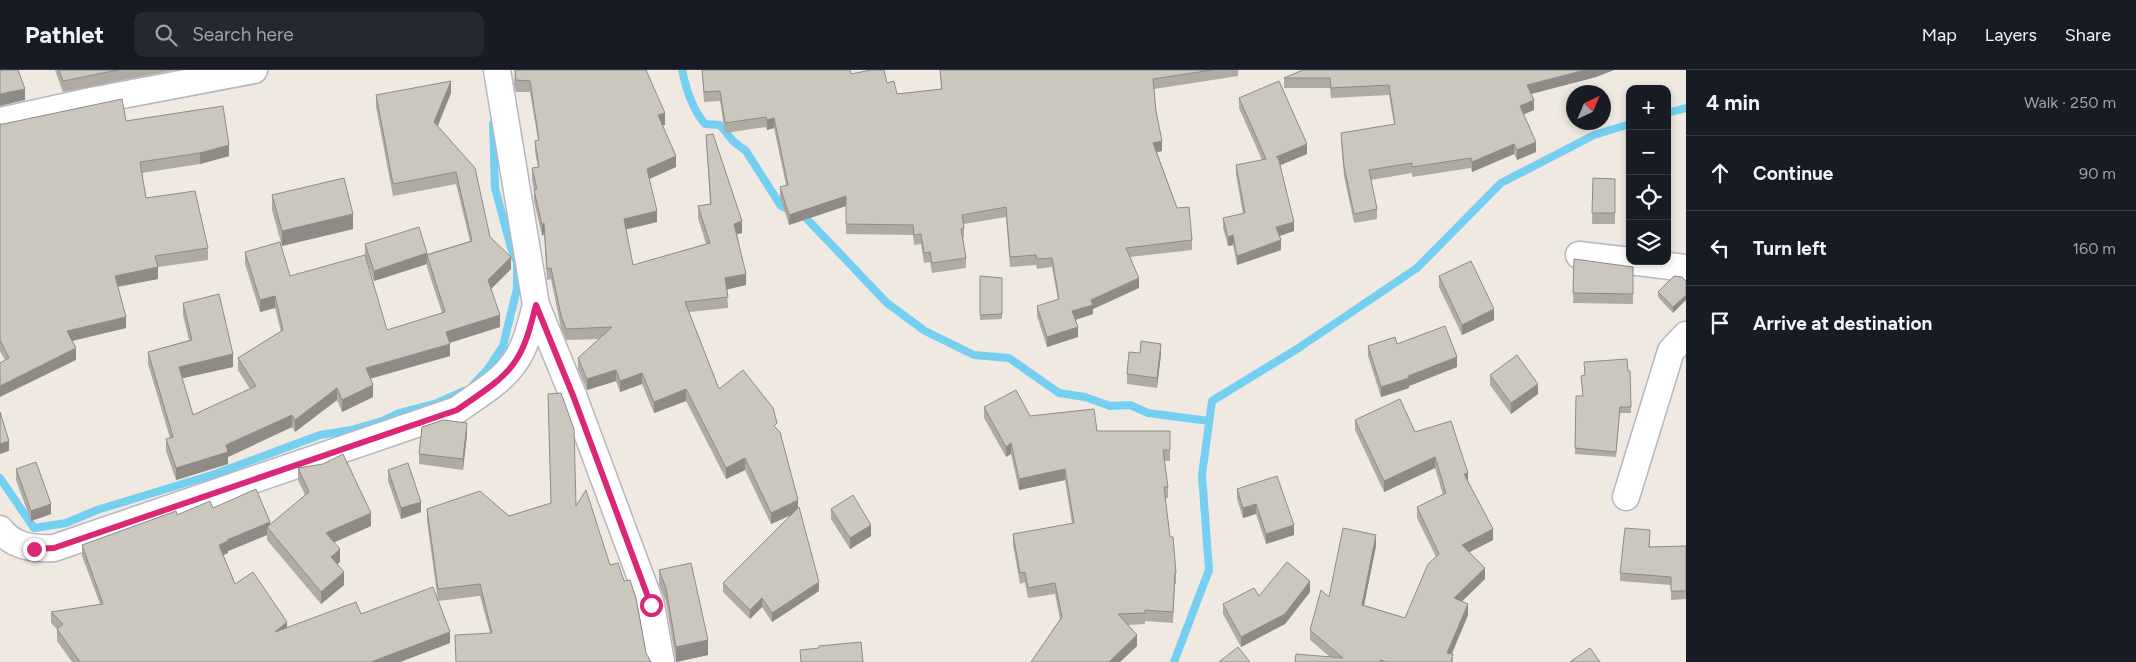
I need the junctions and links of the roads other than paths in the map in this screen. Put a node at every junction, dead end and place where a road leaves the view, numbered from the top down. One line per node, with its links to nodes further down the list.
1 (254, 70): 3 (street)
2 (497, 70): 8 (street)
3 (0, 122)
4 (1579, 255): 5 (street)
5 (1626, 261)
6 (1662, 265): 7 (street)
7 (1686, 268)
8 (536, 305): 11 (street); 12 (street)
9 (1686, 335): 10 (street)
10 (1626, 497)
11 (0, 529)
12 (661, 662)

